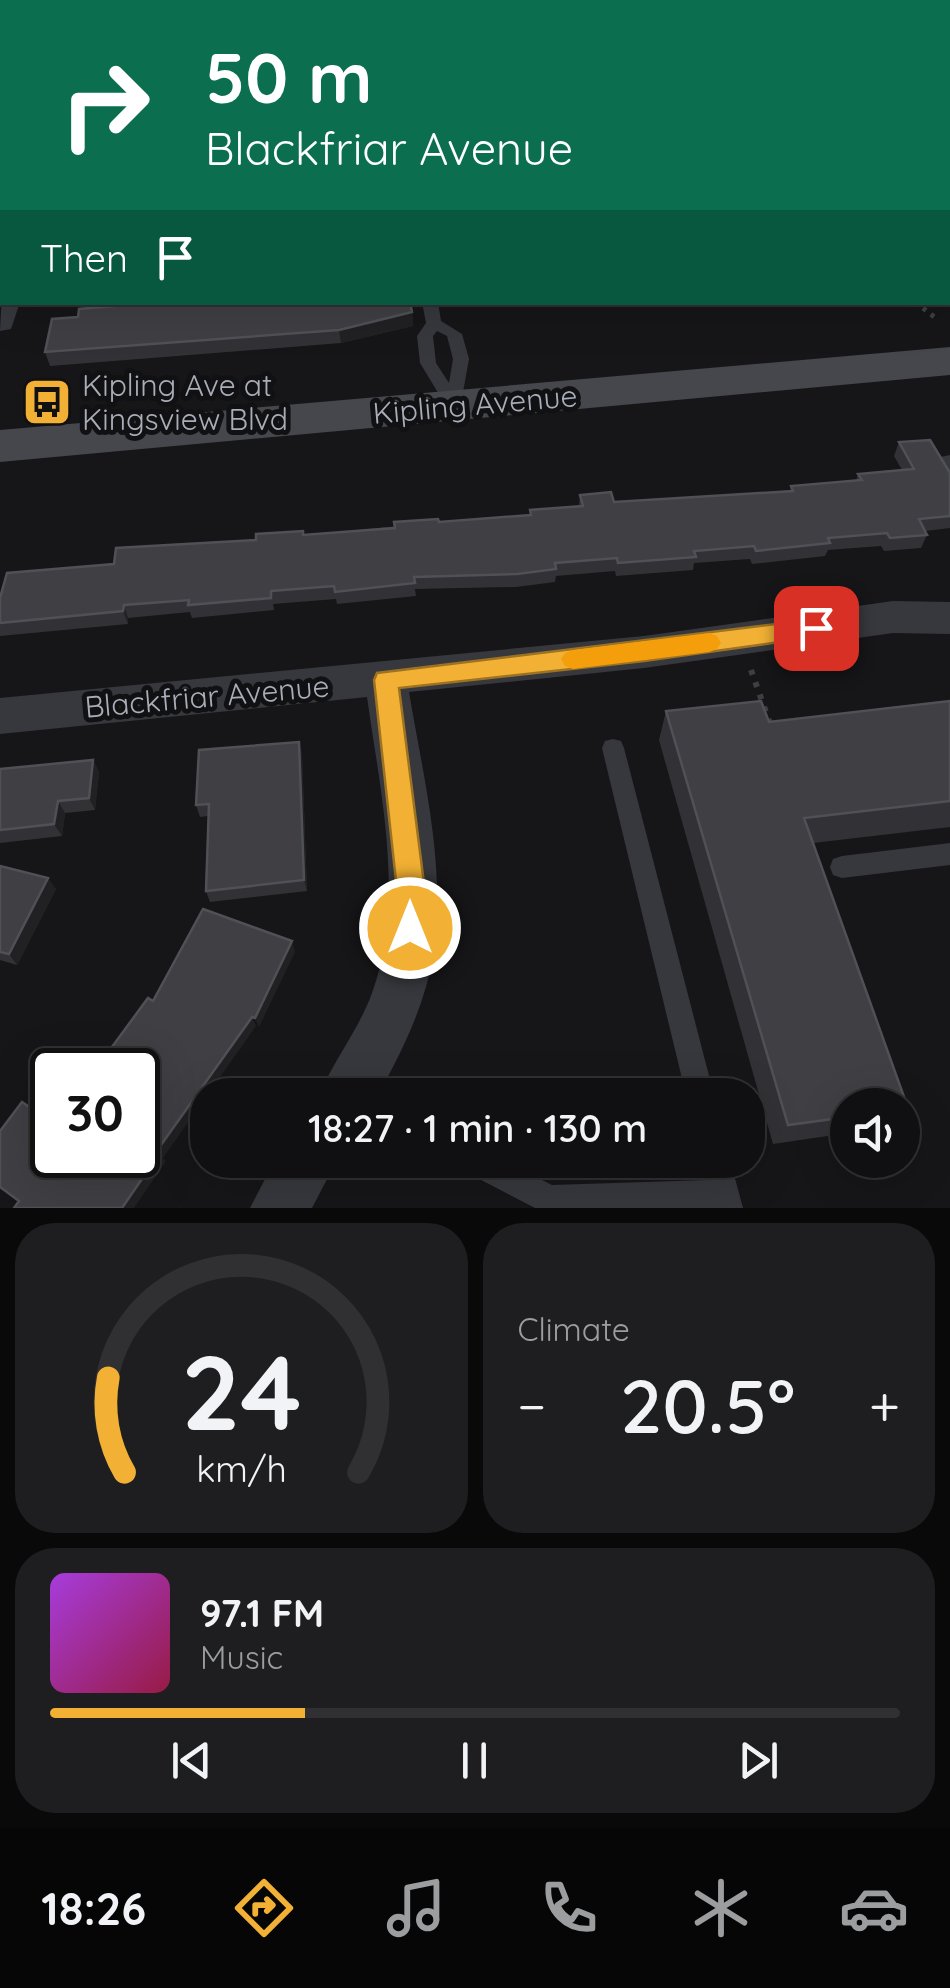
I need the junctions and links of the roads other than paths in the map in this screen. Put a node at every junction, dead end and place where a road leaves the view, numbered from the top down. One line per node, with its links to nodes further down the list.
1 (431, 305): 2 (lane)
2 (434, 323): 4 (lane); 4 (lane)
3 (944, 340): 4 (main road, Kipling Avenue)
4 (454, 405): 5 (main road, Kipling Avenue)
5 (0, 446)
6 (950, 461): 7 (lane)
7 (950, 475)
8 (950, 618): 9 (street, Blackfriar Avenue)
9 (386, 680): 10 (street, Blackfriar Avenue); 14 (street)
10 (0, 716)
11 (614, 748): 15 (lane)
12 (950, 854): 13 (lane)
13 (842, 867)
14 (360, 1078)
15 (696, 1078)
16 (297, 1178): 19 (street)
17 (507, 1178): 18 (lane)
18 (726, 1201)
19 (279, 1208)

